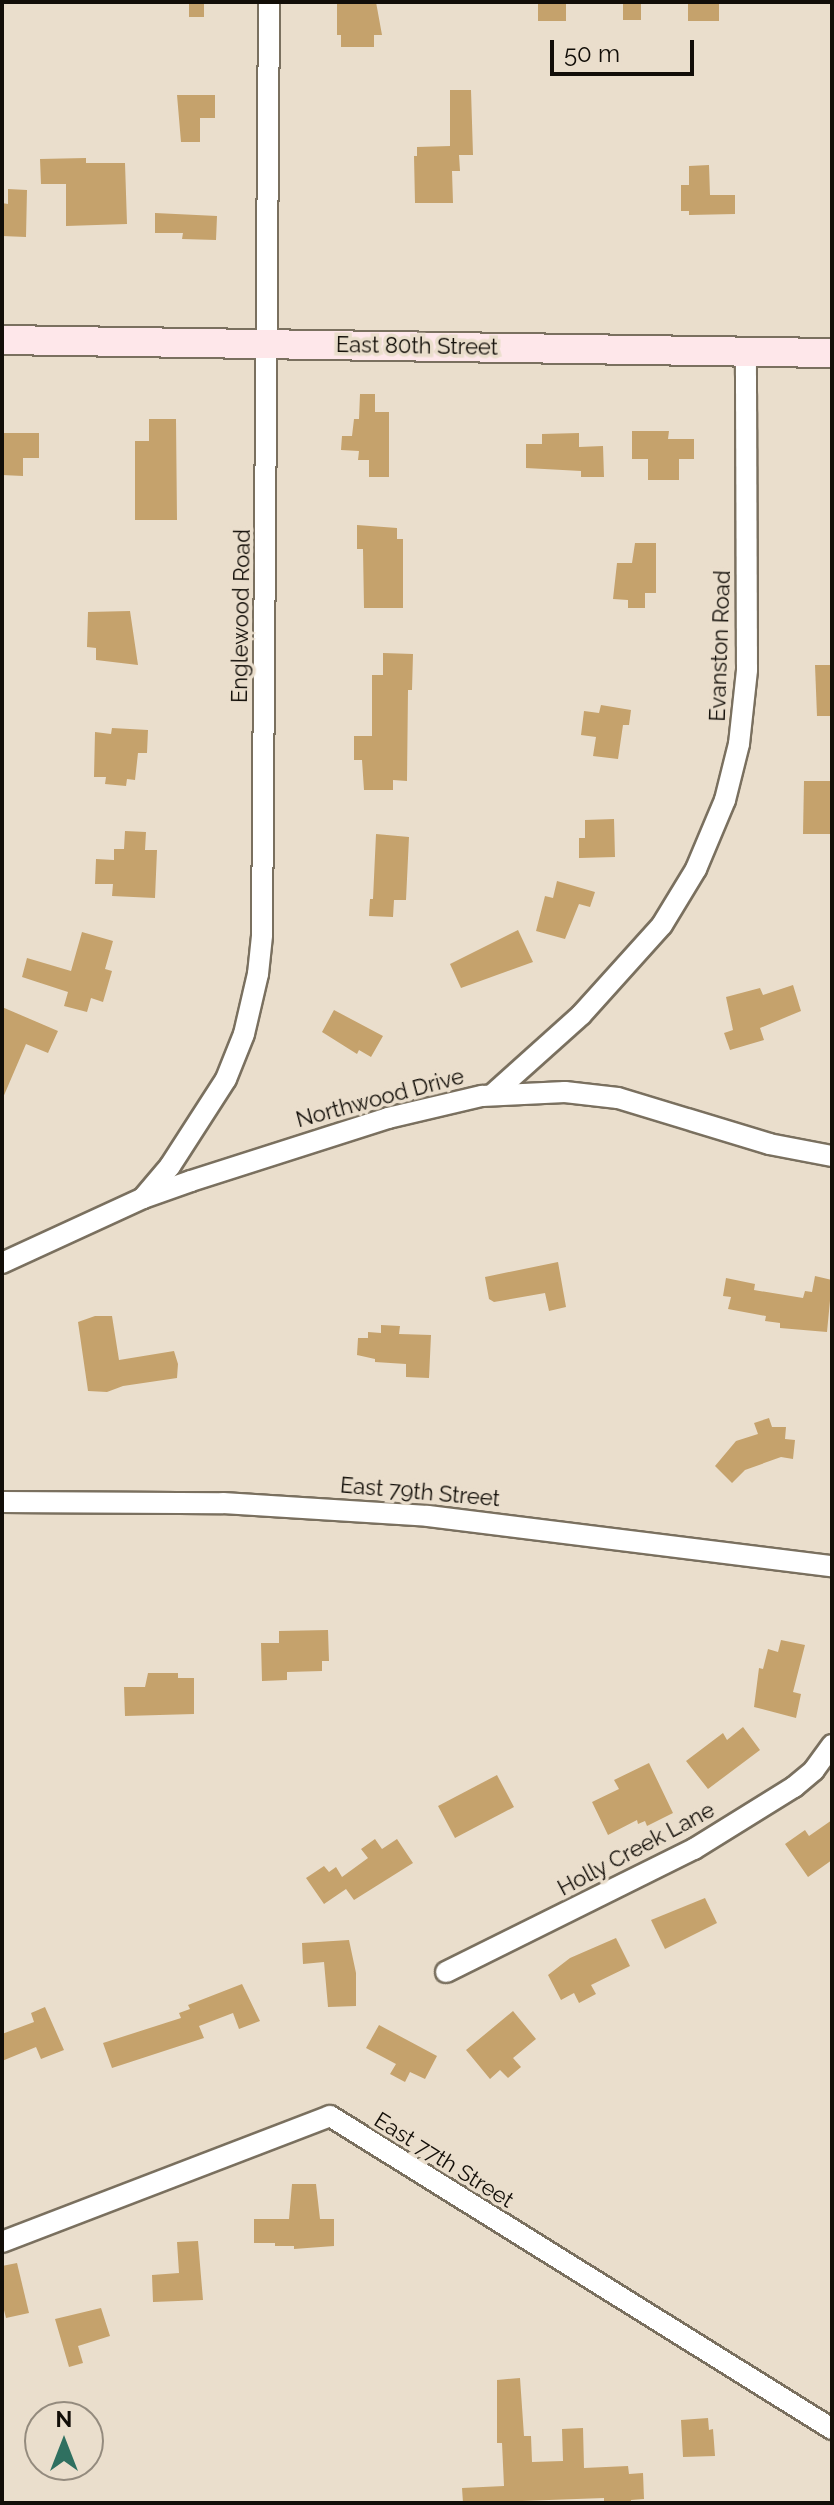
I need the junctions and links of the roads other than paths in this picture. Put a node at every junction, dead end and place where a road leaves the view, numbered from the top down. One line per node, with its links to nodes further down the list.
1 (269, 2): 3 (street, Englewood Road)
2 (2, 340): 3 (street, East 80th Street)
3 (267, 344): 4 (street, East 80th Street); 8 (street, Englewood Road)
4 (746, 352): 5 (street, East 80th Street); 6 (street, Evanston Road)
5 (832, 353)
6 (493, 1094): 7 (street, Northwood Drive); 8 (street, Northwood Drive)
7 (832, 1156)
8 (143, 1198): 9 (street, Northwood Drive)
9 (2, 1263)
10 (2, 1502): 11 (street, East 79th Street)
11 (832, 1566)
12 (832, 1745): 13 (street, Holly Creek Lane)
13 (446, 1972)
14 (2, 2242): 15 (street, East 77th Street)
15 (832, 2429)

